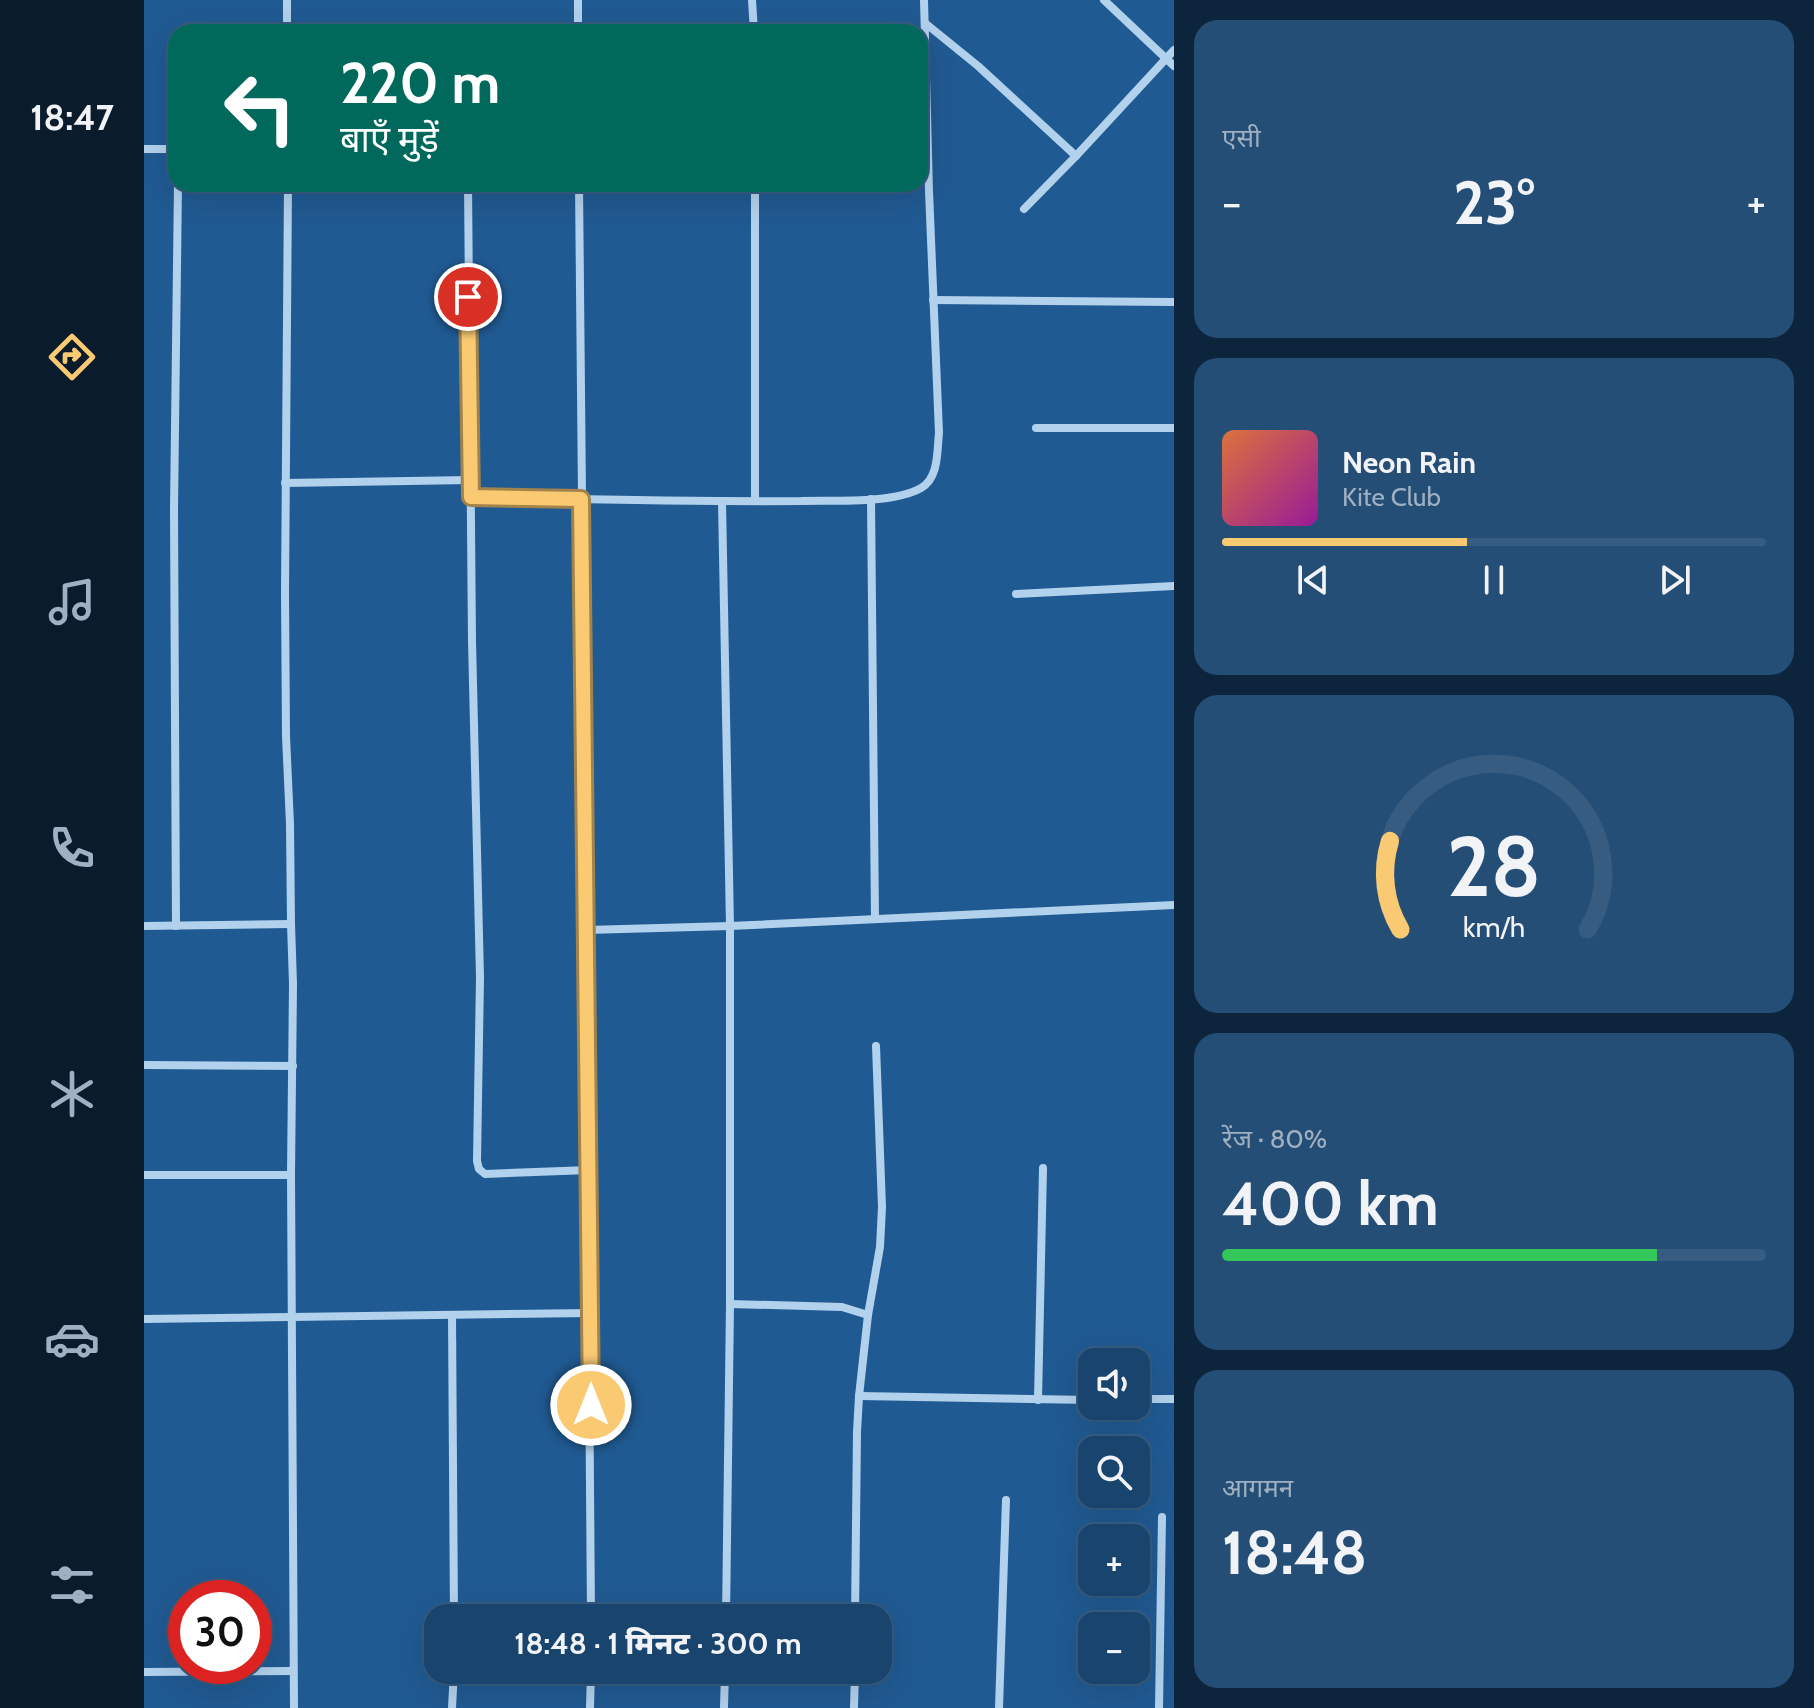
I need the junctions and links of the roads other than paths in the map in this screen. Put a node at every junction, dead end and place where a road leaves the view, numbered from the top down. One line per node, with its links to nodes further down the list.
1 (287, 0): 7 (street)
2 (578, 0): 8 (street)
3 (752, 0): 9 (street)
4 (924, 0): 6 (street)
5 (1104, 0): 12 (street)
6 (925, 23)
7 (287, 24)
8 (578, 24)
9 (754, 24)
10 (928, 25): 17 (street)
11 (1174, 50): 12 (street)
12 (1165, 59): 13 (street); 17 (street)
13 (1174, 66)
14 (928, 127): 24 (street)
15 (144, 149): 16 (street)
16 (168, 149)
17 (1076, 156): 23 (street)
18 (178, 192): 41 (street)
19 (288, 192): 29 (street)
20 (468, 192): 28 (street)
21 (579, 192): 31 (street)
22 (755, 192): 33 (street)
23 (1024, 209)
24 (933, 300): 25 (street); 32 (street)
25 (1174, 302)
26 (1036, 428): 27 (street)
27 (1174, 428)
28 (470, 480): 29 (street); 30 (street)
29 (285, 483): 39 (street)
30 (471, 497): 31 (street); 48 (street)
31 (581, 499): 34 (street); 43 (street)
32 (871, 499): 33 (street); 38 (street)
33 (755, 501): 34 (street)
34 (722, 502): 42 (street)
35 (1174, 586): 36 (street)
36 (1016, 594)
37 (1174, 905): 38 (street)
38 (875, 919): 42 (street)
39 (291, 924): 41 (street); 46 (street)
40 (144, 926): 41 (street)
41 (176, 926)
42 (730, 926): 43 (street); 51 (street)
43 (587, 930): 48 (street)
44 (876, 1046): 53 (street)
45 (144, 1065): 46 (street)
46 (293, 1066): 50 (street)
47 (1043, 1168): 60 (street)
48 (589, 1170): 52 (street)
49 (144, 1175): 50 (street)
50 (291, 1175): 55 (street)
51 (730, 1304): 53 (street); 66 (street)
52 (591, 1313): 54 (street); 65 (street)
53 (868, 1315): 57 (street)
54 (452, 1316): 55 (street); 64 (street)
55 (293, 1318): 56 (street); 68 (street)
56 (144, 1319)
57 (859, 1396): 60 (street); 67 (street)
58 (1150, 1399): 59 (street)
59 (1174, 1399)
60 (1038, 1400): 61 (street)
61 (1078, 1400)
62 (1006, 1500): 79 (street)
63 (1162, 1517): 80 (street)
64 (454, 1604)
65 (591, 1604)
66 (726, 1604)
67 (855, 1604)
68 (293, 1671): 69 (street); 74 (street)
69 (144, 1672)
70 (453, 1684): 75 (street)
71 (591, 1684): 76 (street)
72 (725, 1684): 77 (street)
73 (855, 1684): 78 (street)
74 (294, 1708)
75 (452, 1708)
76 (590, 1708)
77 (724, 1708)
78 (854, 1708)
79 (999, 1708)
80 (1159, 1708)

